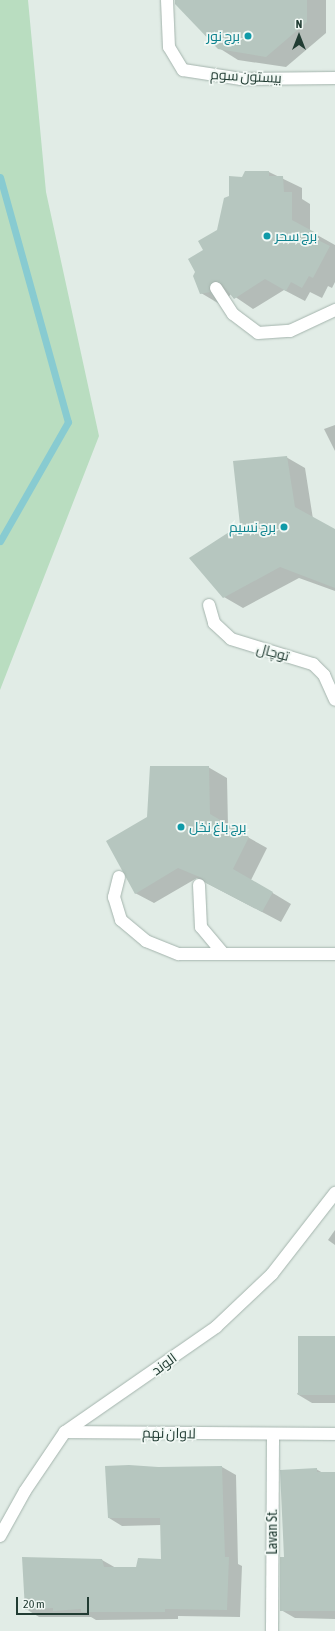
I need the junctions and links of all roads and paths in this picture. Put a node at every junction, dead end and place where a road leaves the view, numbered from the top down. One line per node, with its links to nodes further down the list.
1 (167, 0): 2 (street, بیستون سوم)
2 (335, 78)
3 (216, 288): 4 (street)
4 (335, 310)
5 (209, 605): 6 (street, توچال)
6 (335, 700)
7 (119, 877): 9 (street)
8 (199, 886): 9 (street)
9 (224, 954): 10 (street)
10 (335, 954)
11 (335, 1193): 12 (street, الوند)
12 (66, 1432): 13 (street, لاوان نهم); 15 (street, الوند)
13 (273, 1434): 14 (street, لاوان نهم); 16 (street, Lavan St.)
14 (335, 1434)
15 (0, 1536)
16 (272, 1631)

